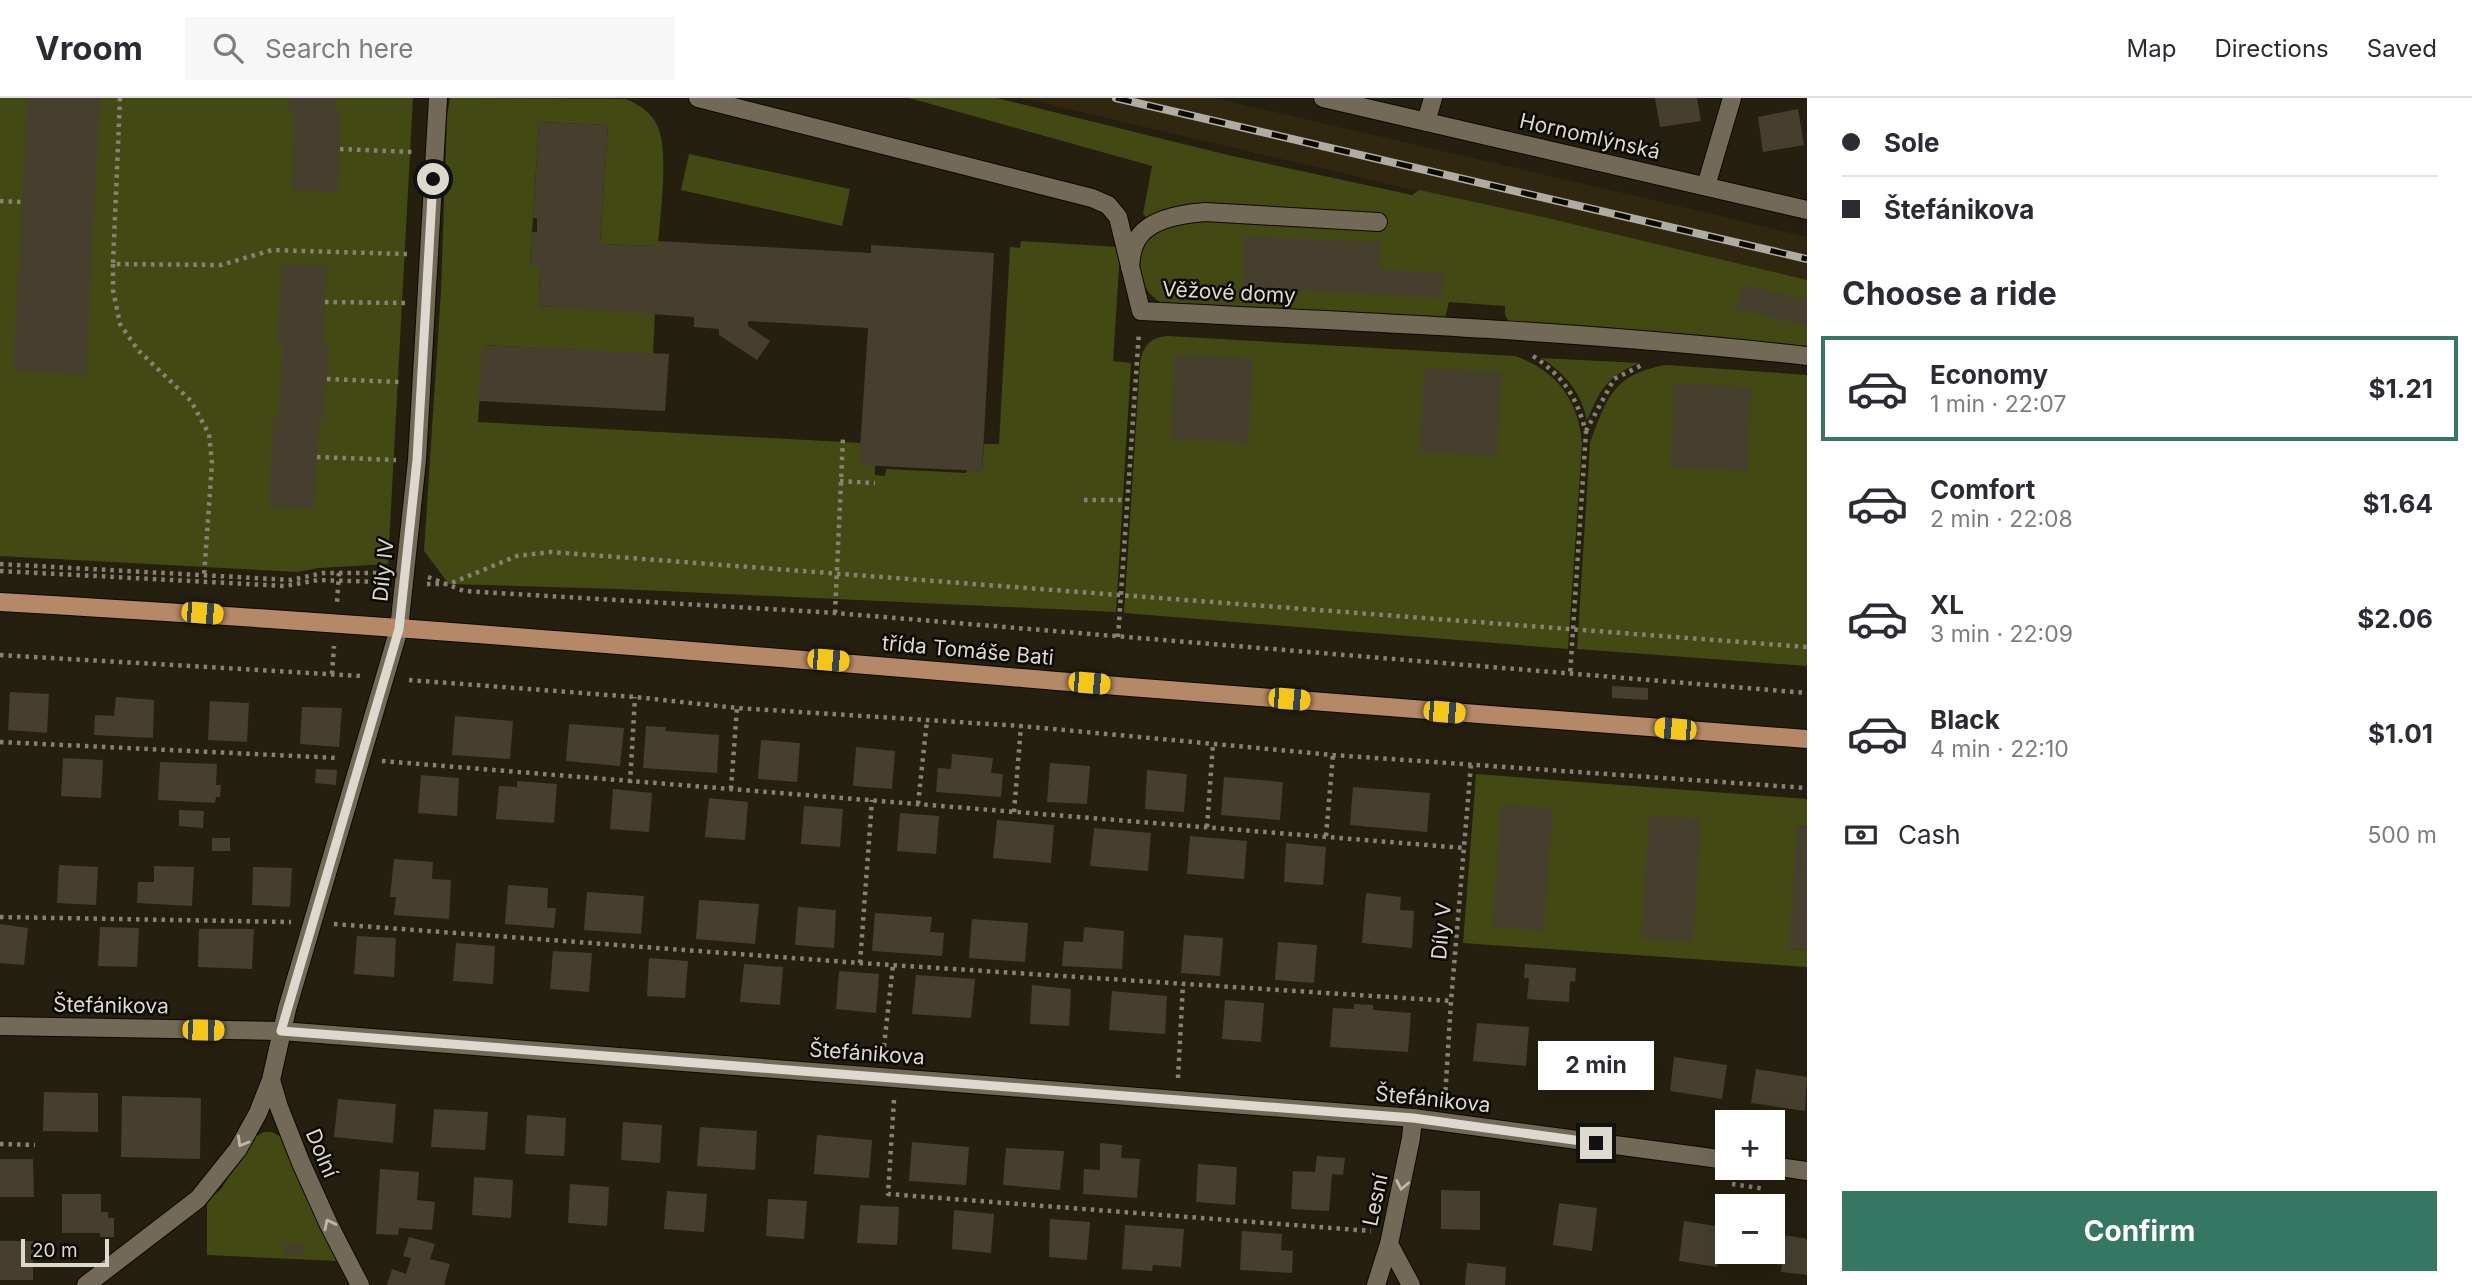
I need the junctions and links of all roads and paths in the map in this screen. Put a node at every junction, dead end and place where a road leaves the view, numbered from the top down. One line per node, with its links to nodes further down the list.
1 (120, 98): 16 (path)
2 (438, 98): 9 (street, Díly IV)
3 (698, 98): 17 (street, Věžové domy)
4 (1323, 98): 7 (street, Hornomlýnská)
5 (1433, 98): 7 (street)
6 (1732, 98): 10 (street)
7 (1426, 122): 10 (street, Hornomlýnská)
8 (340, 149): 9 (path)
9 (435, 153): 15 (street, Díly IV)
10 (1706, 186): 13 (street, Hornomlýnská)
11 (0, 201): 12 (path)
12 (22, 202)
13 (1807, 210)
14 (1378, 222): 17 (street)
15 (429, 255): 16 (path); 19 (street, Díly IV)
16 (113, 264): 38 (path)
17 (1130, 267): 20 (street, Věžové domy)
18 (326, 302): 19 (path)
19 (426, 304): 25 (street, Díly IV)
20 (1141, 310): 22 (street, Věžové domy); 33 (path)
21 (1521, 350): 26 (path)
22 (1807, 356)
23 (1649, 361): 26 (path)
24 (327, 379): 25 (path)
25 (421, 383): 29 (street, Díly IV)
26 (1586, 432): 48 (path)
27 (843, 438): 30 (path)
28 (317, 457): 29 (path)
29 (417, 460): 41 (street, Díly IV)
30 (840, 481): 31 (path); 36 (path)
31 (875, 483)
32 (1084, 500): 33 (path)
33 (1126, 500): 43 (path)
34 (0, 565): 38 (path)
35 (0, 571): 40 (path)
36 (836, 573): 42 (path); 43 (path); 45 (path)
37 (422, 574): 42 (path)
38 (204, 576): 39 (path); 40 (path)
39 (339, 580): 40 (path); 41 (path); 46 (path)
40 (204, 583)
41 (405, 583): 42 (path); 47 (street, Díly IV)
42 (444, 584): 45 (path)
43 (1121, 594): 48 (path); 49 (path)
44 (0, 602): 46 (main road, třída Tomáše Bati)
45 (835, 613): 49 (path)
46 (335, 624): 47 (main road, třída Tomáše Bati); 52 (path)
47 (399, 629): 54 (street, Díly IV); 60 (main road, třída Tomáše Bati)
48 (1573, 629): 50 (path); 53 (path)
49 (1118, 637): 53 (path)
50 (1807, 647)
51 (0, 655): 52 (path)
52 (332, 674): 54 (path)
53 (1570, 675): 55 (path)
54 (384, 678): 56 (path); 64 (street, Díly IV)
55 (1807, 693)
56 (635, 697): 57 (path); 66 (path)
57 (737, 708): 58 (path); 68 (path)
58 (927, 720): 59 (path); 70 (path)
59 (1021, 726): 62 (path); 71 (path)
60 (1807, 739)
61 (0, 742): 64 (path)
62 (1213, 744): 63 (path); 72 (path)
63 (1333, 755): 65 (path); 73 (path)
64 (360, 759): 66 (path); 76 (street, Díly IV)
65 (1471, 764): 67 (path); 74 (path, Díly V)
66 (631, 783): 68 (path)
67 (1807, 788)
68 (731, 789): 69 (path)
69 (872, 800): 70 (path); 77 (path)
70 (918, 804): 71 (path)
71 (1014, 811): 72 (path)
72 (1207, 827): 73 (path)
73 (1326, 836): 74 (path)
74 (1464, 848): 80 (path, Díly V)
75 (0, 917): 76 (path)
76 (314, 922): 77 (path); 82 (street, Díly IV)
77 (860, 963): 78 (path)
78 (893, 965): 79 (path); 83 (path)
79 (1183, 984): 80 (path); 84 (path)
80 (1451, 1001): 87 (path, Díly V)
81 (0, 1026): 82 (street, Štefánikova)
82 (281, 1031): 85 (street, Dolní); 88 (street, Štefánikova)
83 (883, 1056)
84 (1178, 1079)
85 (271, 1080): 95 (street, one-way to 95); 96 (street, Dolní, one-way to 85)
86 (894, 1099): 94 (path)
87 (1445, 1100)
88 (1413, 1118): 91 (street, Štefánikova); 94 (street, Lesní, one-way to 94)
89 (0, 1144): 90 (path)
90 (35, 1145)
91 (1715, 1158)
92 (1785, 1168): 93 (street)
93 (1807, 1171)
94 (1391, 1238): 97 (street); 98 (street, Lesní)
95 (86, 1285)
96 (360, 1285)
97 (1376, 1285)
98 (1411, 1285)

